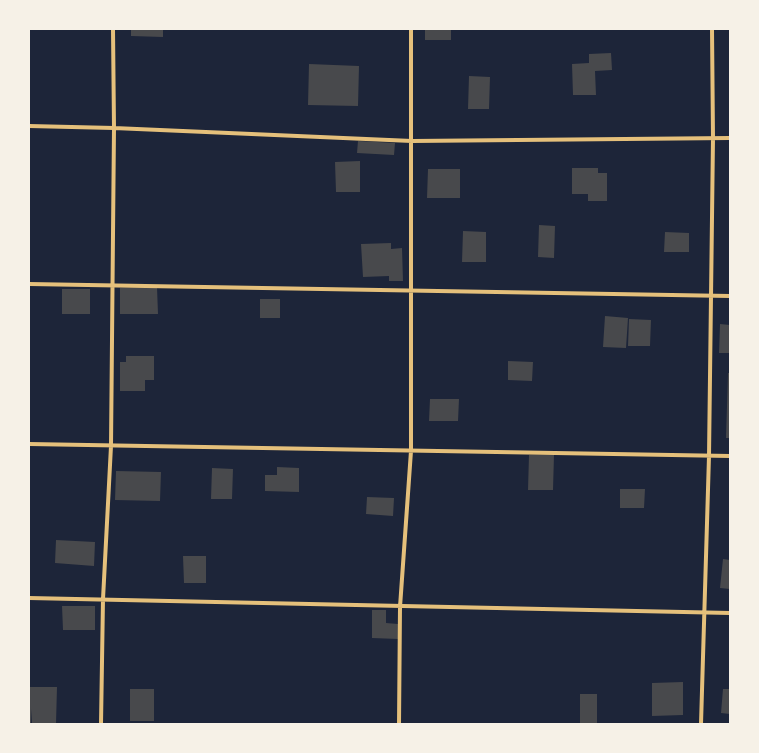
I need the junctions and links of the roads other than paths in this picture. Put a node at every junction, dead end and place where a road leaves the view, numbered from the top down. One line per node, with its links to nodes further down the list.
1 (113, 29): 5 (lane)
2 (411, 29): 8 (lane)
3 (712, 29): 6 (lane)
4 (29, 126): 5 (lane)
5 (114, 128): 8 (lane); 10 (lane)
6 (713, 138): 7 (lane); 8 (lane); 12 (lane)
7 (730, 138)
8 (412, 141): 11 (lane)
9 (29, 284): 10 (lane)
10 (113, 285): 11 (lane); 15 (lane)
11 (411, 291): 12 (lane); 16 (lane)
12 (710, 296): 13 (lane); 17 (lane)
13 (730, 296)
14 (29, 444): 15 (lane)
15 (111, 446): 16 (lane); 20 (lane)
16 (411, 451): 17 (lane); 21 (lane)
17 (709, 456): 18 (lane); 22 (lane)
18 (730, 456)
19 (29, 598): 20 (lane)
20 (103, 599): 21 (lane); 24 (lane)
21 (400, 607): 22 (lane); 25 (lane)
22 (703, 613): 23 (lane); 26 (lane)
23 (730, 613)
24 (100, 724)
25 (399, 724)
26 (702, 724)

